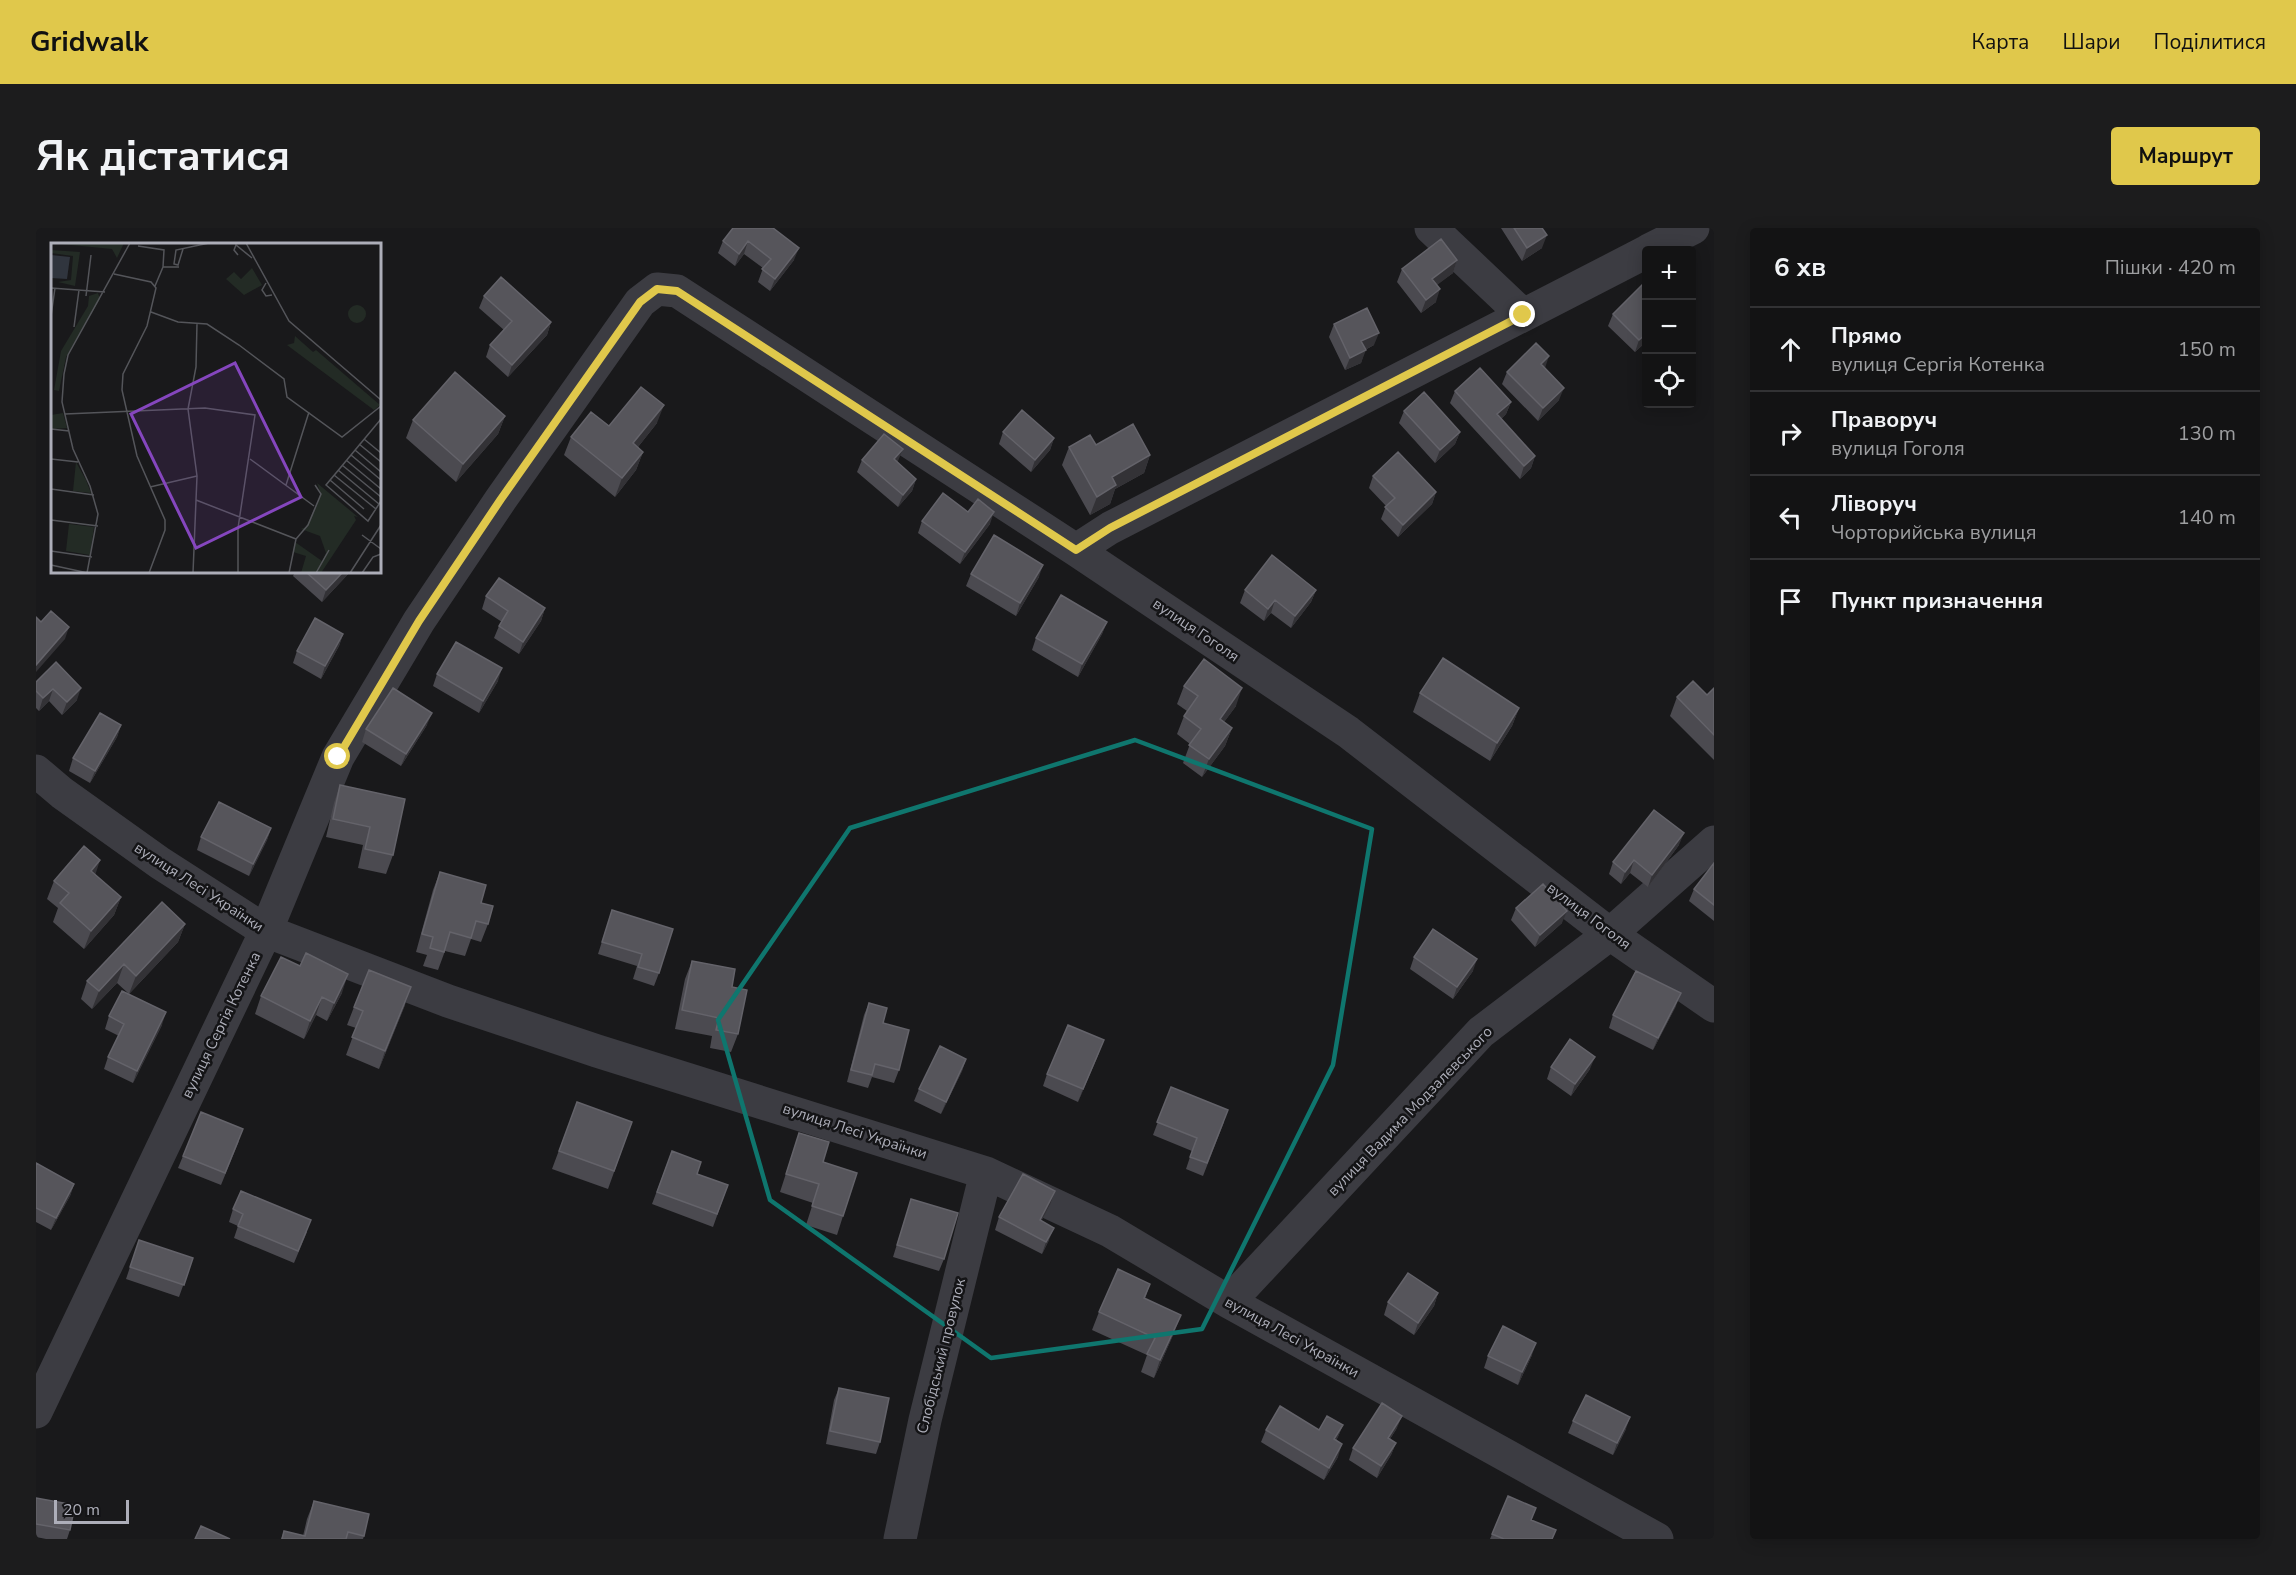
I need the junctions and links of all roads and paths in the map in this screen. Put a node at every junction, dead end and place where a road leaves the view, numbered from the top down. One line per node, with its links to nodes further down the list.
1 (1431, 228): 6 (street)
2 (1693, 228): 3 (street)
3 (1658, 246)
4 (1642, 254): 6 (street)
5 (657, 289): 7 (street, вулиця Гоголя); 10 (street, вулиця Сергія Котенка)
6 (1523, 315): 7 (street)
7 (1076, 550): 11 (street, вулиця Гоголя)
8 (36, 771): 10 (street, вулиця Лесі Українки)
9 (1714, 842): 11 (street, вулиця Вадима Модзалевського)
10 (266, 931): 13 (street, вулиця Лесі Українки); 15 (street, вулиця Сергія Котенка)
11 (1610, 934): 12 (street, вулиця Гоголя); 14 (street, вулиця Вадима Модзалевського)
12 (1714, 1006)
13 (986, 1173): 14 (street, вулиця Лесі Українки); 16 (street, Слобідський провулок)
14 (1229, 1302): 17 (street, вулиця Лесі Українки)
15 (36, 1412)
16 (900, 1539)
17 (1657, 1539)

